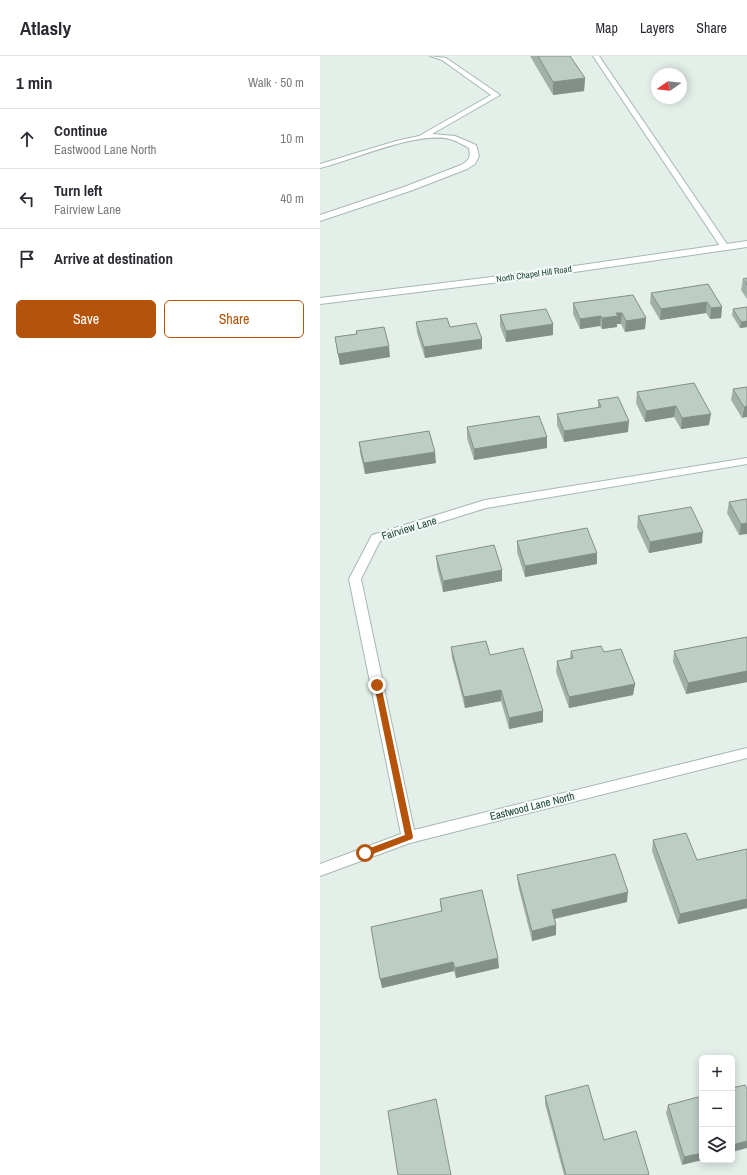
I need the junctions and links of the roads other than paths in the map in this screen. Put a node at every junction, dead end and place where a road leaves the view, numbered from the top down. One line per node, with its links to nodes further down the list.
1 (433, 56): 3 (street)
2 (596, 56): 7 (street)
3 (420, 137): 4 (street); 5 (street)
4 (320, 166)
5 (320, 218)
6 (747, 244): 7 (street, North Chapel Hill Road)
7 (726, 248): 8 (street, North Chapel Hill Road)
8 (320, 301)
9 (747, 461): 11 (street, Fairview Lane)
10 (747, 753): 11 (street, Eastwood Lane North)
11 (409, 837): 12 (street, Eastwood Lane North)
12 (320, 870)

